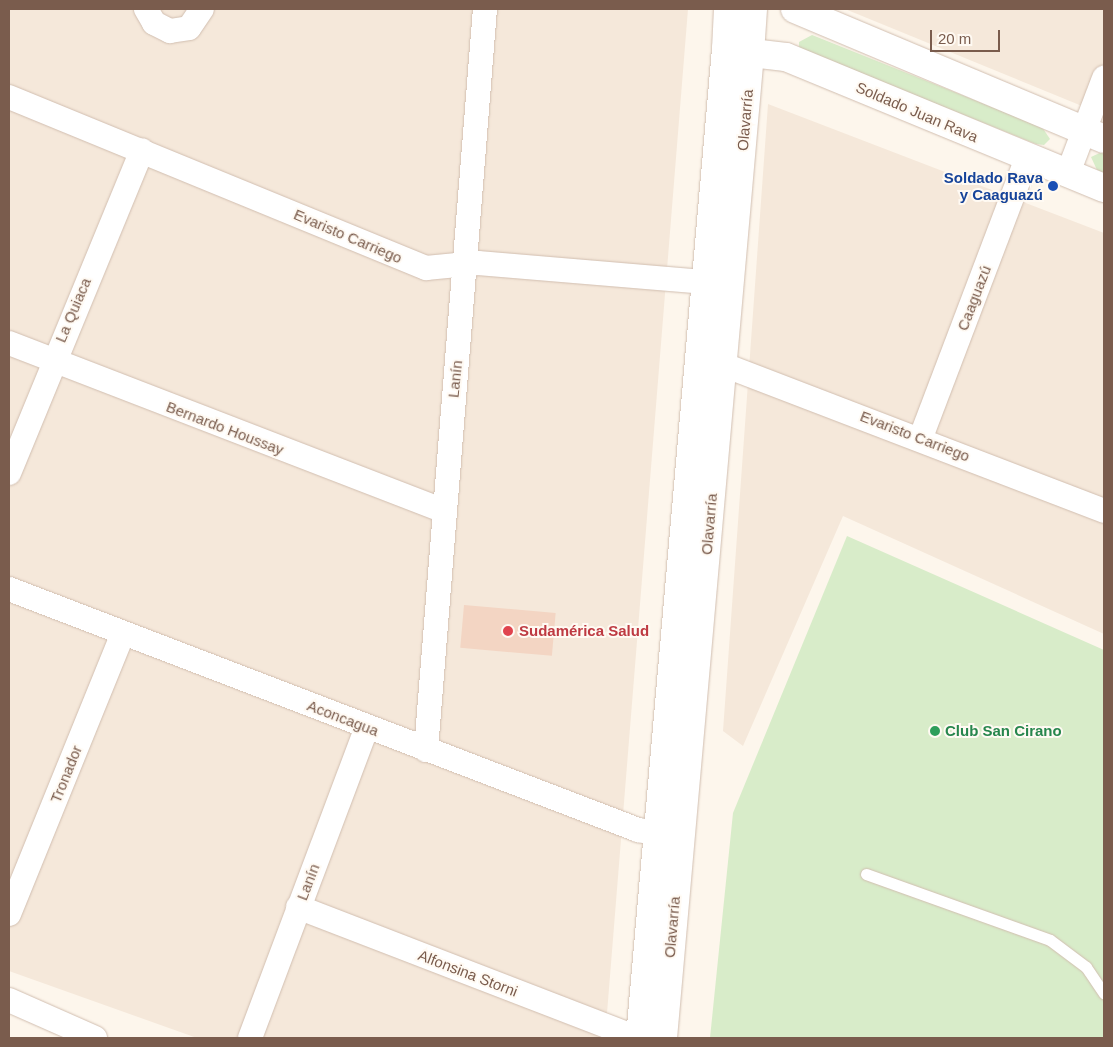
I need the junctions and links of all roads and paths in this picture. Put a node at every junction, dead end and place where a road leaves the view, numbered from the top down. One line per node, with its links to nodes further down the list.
1 (146, 9): 2 (street)
2 (202, 9)
3 (484, 9): 15 (street, Lanín)
4 (728, 9): 7 (street, Olavarría)
5 (753, 9): 7 (street, Olavarría)
6 (795, 9): 10 (street)
7 (738, 51): 12 (street, Soldado Juan Rava); 16 (street, Olavarría); 19 (street, Olavarría)
8 (1104, 78): 10 (street)
9 (9, 97): 11 (street, Evaristo Carriego)
10 (1094, 135): 13 (street)
11 (142, 150): 15 (street, Evaristo Carriego); 18 (street, La Quiaca)
12 (1027, 158): 13 (street, Soldado Juan Rava); 20 (street, Caaguazú)
13 (1068, 173): 14 (street, Soldado Juan Rava)
14 (1104, 188)
15 (467, 264): 16 (street, Evaristo Carriego); 22 (street, Lanín)
16 (706, 282): 28 (street, Olavarría)
17 (9, 343): 18 (street, Bernardo Houssay)
18 (51, 362): 21 (street, La Quiaca); 22 (street, Bernardo Houssay)
19 (724, 365): 20 (street, Evaristo Carriego); 28 (street, Olavarría)
20 (921, 437): 23 (street, Evaristo Carriego)
21 (9, 473)
22 (442, 510): 27 (street, Lanín)
23 (1104, 511)
24 (9, 589): 25 (street, Aconcagua)
25 (123, 633): 26 (street, Aconcagua); 31 (street, Tronador)
26 (367, 727): 27 (street, Aconcagua); 30 (street, Lanín)
27 (426, 750): 28 (street, Aconcagua)
28 (667, 836): 36 (street, Olavarría); 37 (street, Olavarría)
29 (866, 874): 32 (lane)
30 (298, 907): 35 (street, Lanín); 36 (street, Alfonsina Storni)
31 (9, 914)
32 (1104, 994)
33 (9, 1000): 34 (street)
34 (95, 1038)
35 (250, 1038)
36 (639, 1038)
37 (663, 1038)

